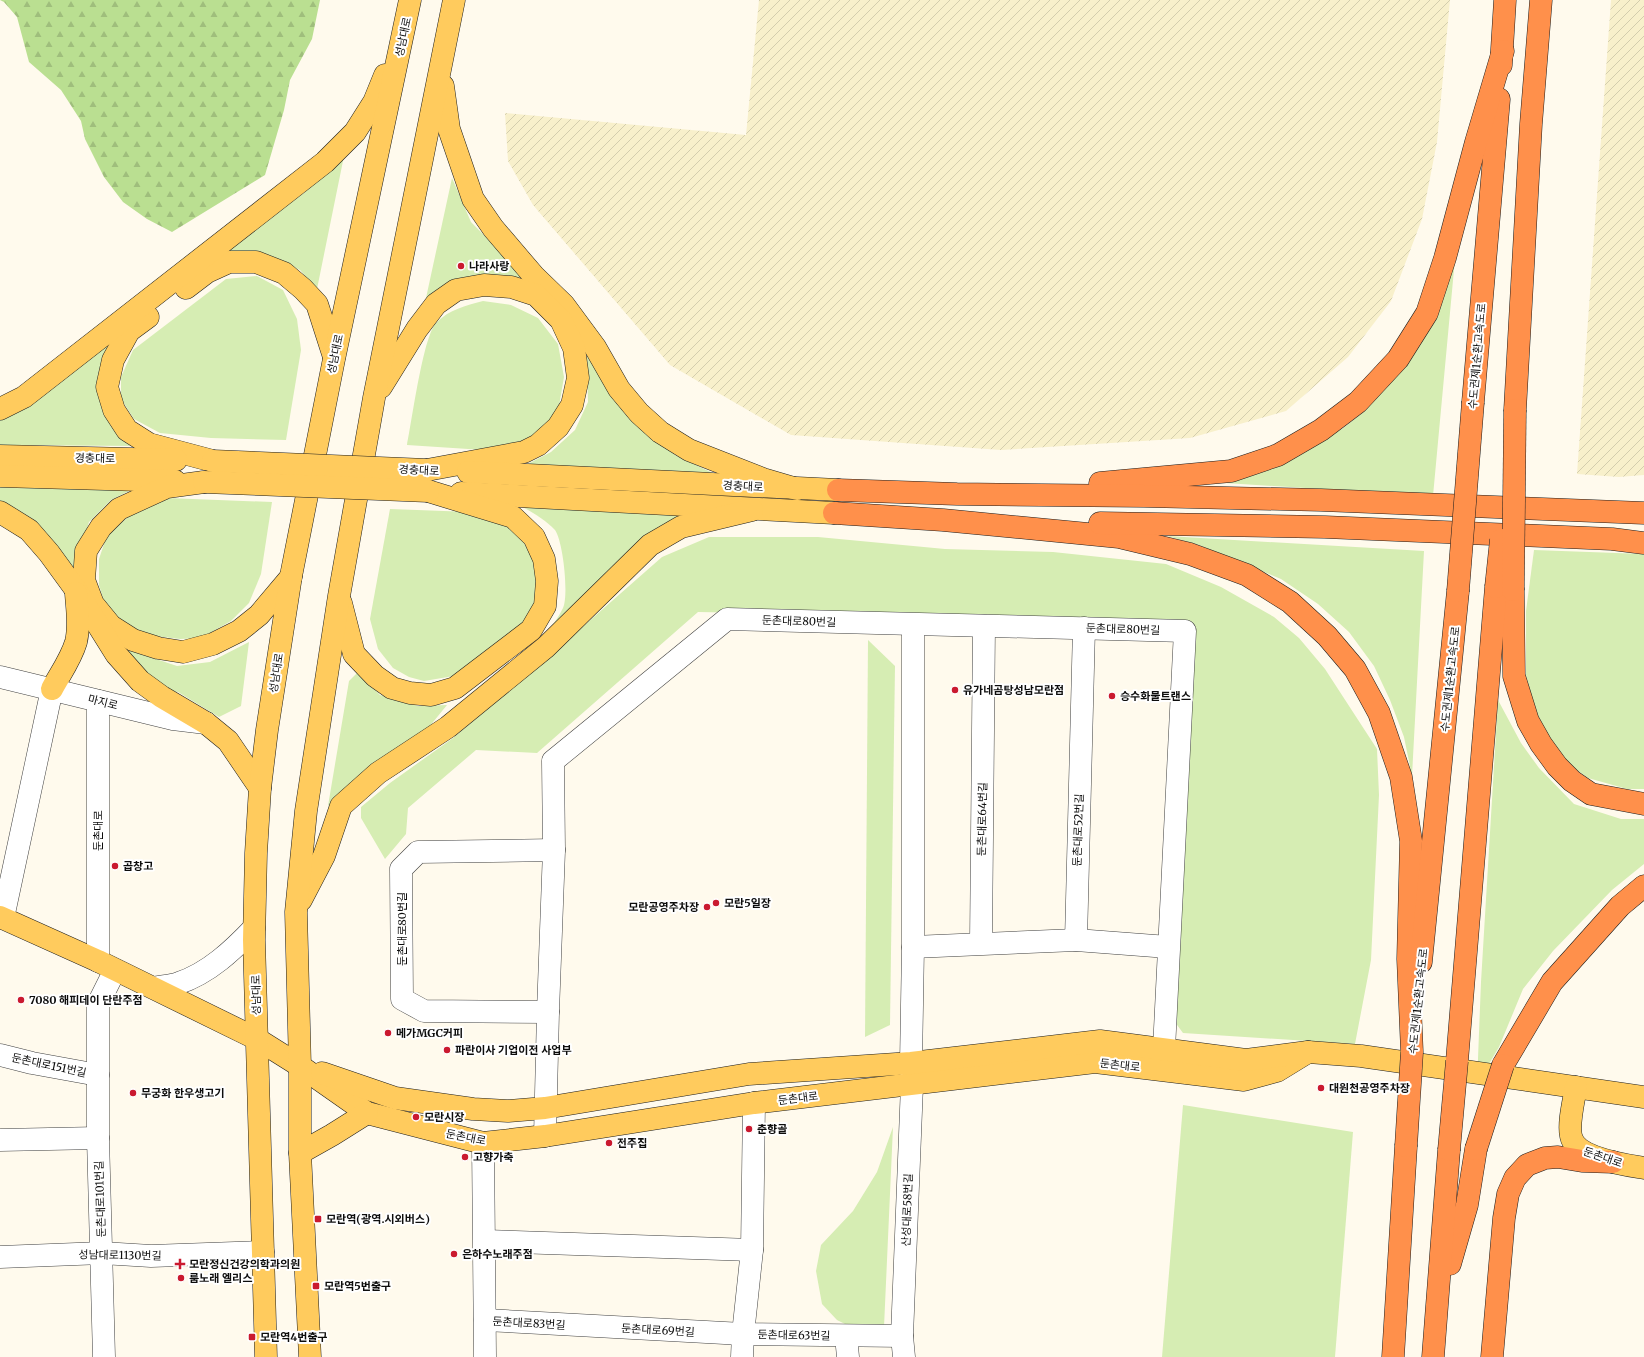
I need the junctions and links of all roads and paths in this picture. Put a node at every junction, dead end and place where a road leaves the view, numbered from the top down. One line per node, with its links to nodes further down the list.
1 (410, 0): 5 (main road, 성남대로)
2 (454, 0): 7 (main road)
3 (1505, 0): 6 (highway, 수도권제1순환고속도로)
4 (1541, 0): 26 (highway, bridge)
5 (405, 26): 8 (main road, 성남대로); 10 (main road)
6 (1502, 51): 18 (highway); 53 (highway, 수도권제1순환고속도로, bridge)
7 (441, 70): 9 (main road); 16 (main road)
8 (334, 359): 12 (main road); 25 (main road, 성남대로)
9 (374, 398): 14 (main road); 28 (main road)
10 (0, 409)
11 (0, 456): 12 (main road, 경충대로)
12 (213, 461): 14 (main road, 경충대로, bridge)
13 (0, 476): 15 (main road, 경충대로)
14 (428, 480): 15 (main road, 경충대로, bridge); 16 (main road, 경충대로); 19 (main road, 경충대로); 28 (main road)
15 (204, 482): 25 (main road)
16 (797, 489): 17 (main road, 경충대로)
17 (838, 490): 18 (highway)
18 (957, 494): 22 (highway)
19 (752, 510): 21 (main road, 경충대로); 40 (main road)
20 (0, 512): 27 (main road)
21 (834, 513): 23 (highway)
22 (1644, 513)
23 (943, 520): 24 (highway); 53 (highway)
24 (1644, 543)
25 (291, 576): 36 (main road, 성남대로)
26 (1505, 588): 37 (highway); 76 (highway, bridge)
27 (76, 590): 33 (main road); 35 (main road)
28 (339, 596): 40 (main road)
29 (913, 625): 30 (street, 둔촌대로80번길); 38 (street, 둔촌대로80번길); 45 (street)
30 (984, 626): 31 (street, 둔촌대로80번길); 44 (street, 둔촌대로64번길)
31 (1084, 628): 43 (street, 둔촌대로52번길); 46 (street, 둔촌대로80번길)
32 (0, 677): 33 (street, 마지로)
33 (52, 689): 34 (street, 마지로); 41 (street, 둔촌대로)
34 (98, 701): 35 (street, 마지로); 47 (street, 둔촌대로)
35 (206, 722): 36 (main road)
36 (260, 788): 42 (main road, 성남대로)
37 (1644, 804)
38 (554, 850): 49 (street, 둔촌대로80번길); 49 (street, 둔촌대로80번길)
39 (1644, 886): 76 (highway, bridge)
40 (296, 912): 56 (main road)
41 (1, 918): 47 (main road, 둔촌대로)
42 (254, 928): 48 (street); 50 (main road, 성남대로)
43 (1076, 940): 44 (street); 46 (street)
44 (981, 943): 45 (street)
45 (913, 947): 55 (street)
46 (1168, 947): 51 (street)
47 (107, 965): 48 (main road, 둔촌대로); 57 (street, 둔촌대로101번길)
48 (154, 988): 50 (main road, 둔촌대로)
49 (548, 1012): 62 (street, 둔촌대로80번길)
50 (256, 1039): 56 (main road, 둔촌대로); 73 (main road, 성남대로)
51 (1164, 1049): 52 (main road, 둔촌대로); 55 (main road, 둔촌대로)
52 (1308, 1052): 58 (main road, 둔촌대로); 59 (main road, 둔촌대로)
53 (1412, 1052): 89 (highway, 수도권제1순환고속도로, bridge)
54 (0, 1055): 57 (street, 둔촌대로151번길)
55 (910, 1063): 58 (street, 산성대로58번길); 62 (main road, 둔촌대로)
56 (300, 1066): 62 (main road, 둔촌대로); 63 (main road, 둔촌대로); 68 (main road)
57 (98, 1076): 65 (street, 둔촌대로101번길)
58 (912, 1085): 61 (main road, 둔촌대로); 81 (street, 산성대로58번길)
59 (1576, 1087): 60 (main road); 69 (main road, 둔촌대로)
60 (1644, 1097)
61 (754, 1103): 64 (main road, 둔촌대로); 72 (street)
62 (545, 1108): 64 (street, 둔촌대로80번길)
63 (367, 1113): 67 (main road, 둔촌대로); 68 (main road)
64 (545, 1136): 67 (main road, 둔촌대로)
65 (98, 1138): 66 (street); 74 (street, 둔촌대로101번길)
66 (0, 1140)
67 (483, 1143): 71 (street, 둔촌대로83번길)
68 (300, 1153): 84 (main road)
69 (1613, 1162): 70 (main road, 둔촌대로); 91 (highway)
70 (1644, 1168)
71 (485, 1241): 72 (street); 77 (street, 둔촌대로83번길)
72 (752, 1250): 79 (street)
73 (263, 1252): 74 (street, 성남대로1130번길); 83 (main road, 성남대로)
74 (102, 1254): 75 (street, 성남대로1130번길); 82 (street, 둔촌대로101번길)
75 (0, 1257)
76 (1437, 1310): 90 (highway)
77 (484, 1320): 78 (street, 둔촌대로83번길); 85 (street, 둔촌대로83번길)
78 (573, 1325): 79 (street, 둔촌대로69번길)
79 (743, 1334): 80 (street, 둔촌대로63번길); 86 (street)
80 (846, 1336): 81 (street, 둔촌대로63번길); 87 (street, 둔촌대로63번길)
81 (902, 1336): 88 (street, 산성대로58번길)
82 (104, 1357)
83 (266, 1357)
84 (310, 1357)
85 (485, 1357)
86 (742, 1357)
87 (848, 1357)
88 (904, 1357)
89 (1393, 1357)
90 (1433, 1357)
91 (1492, 1357)

